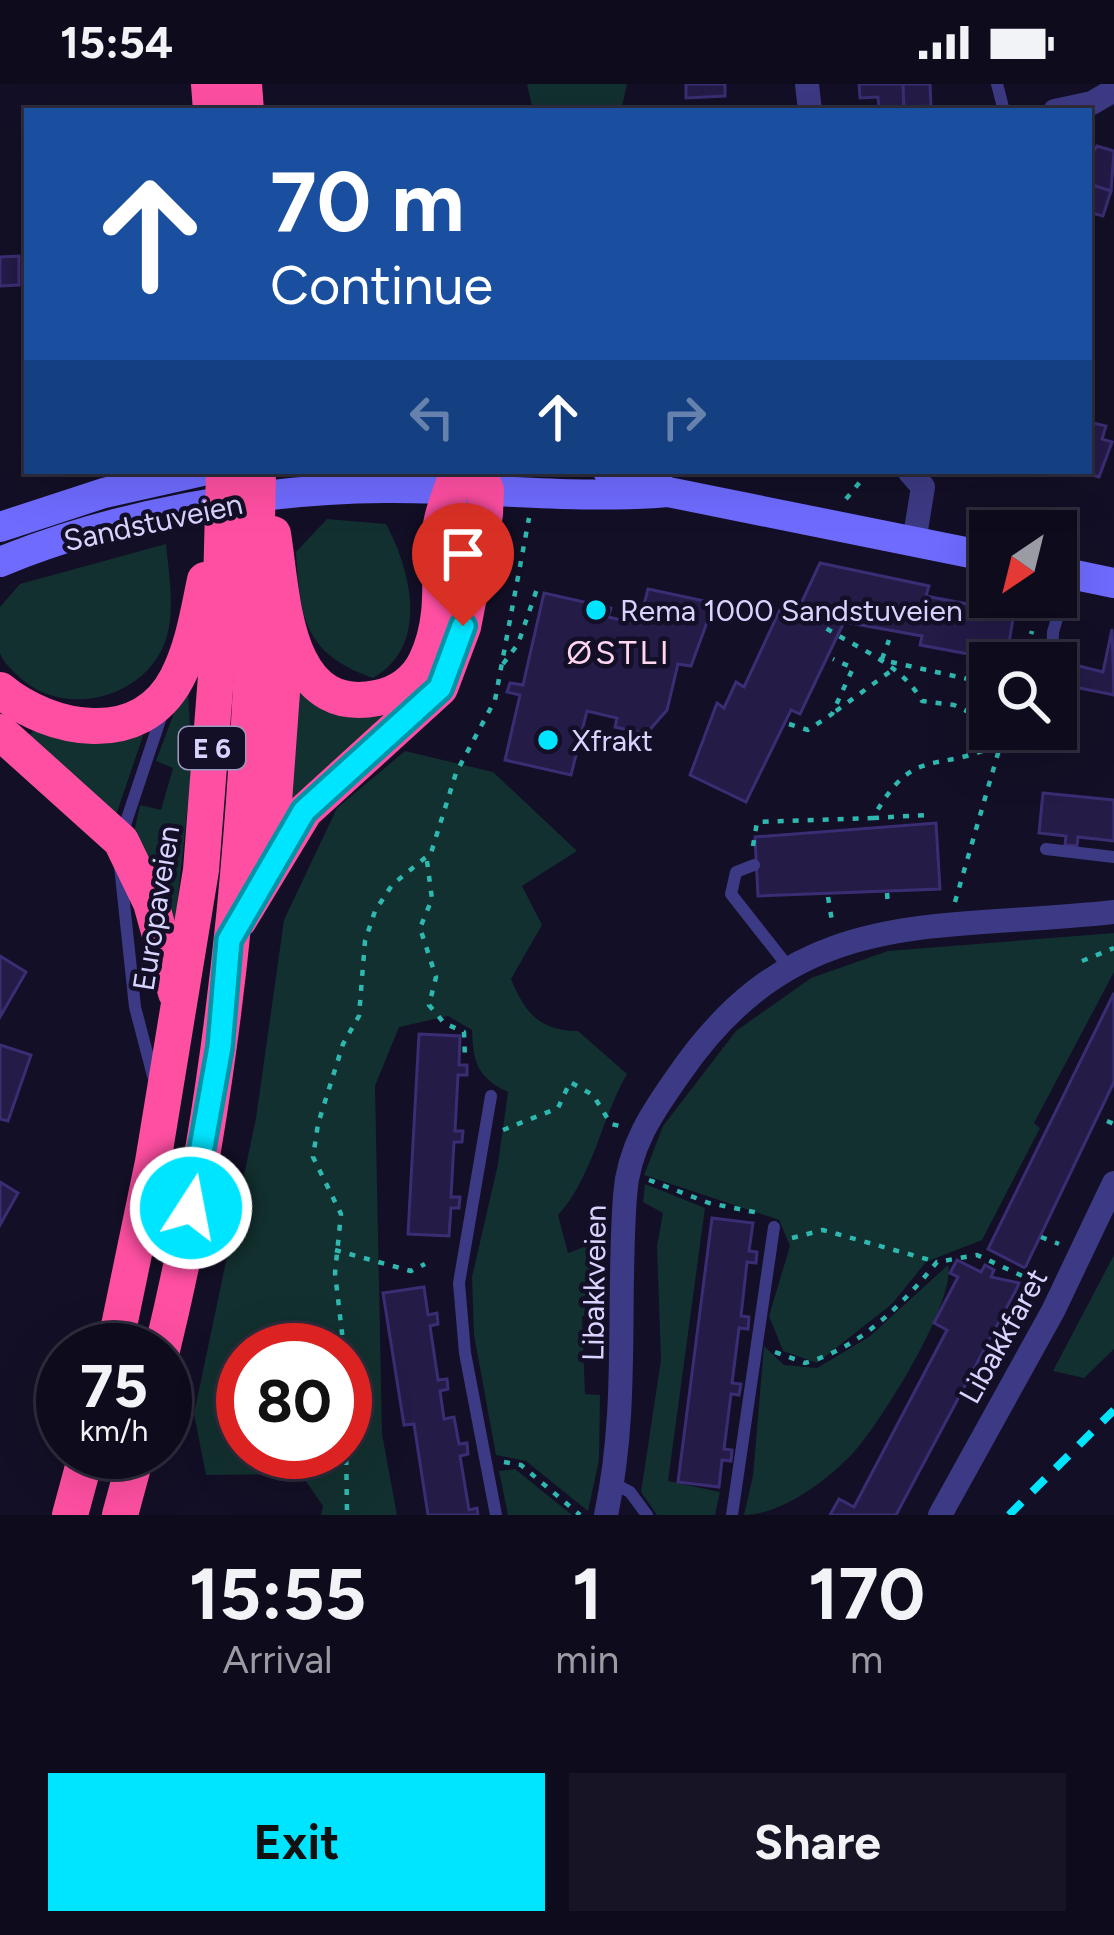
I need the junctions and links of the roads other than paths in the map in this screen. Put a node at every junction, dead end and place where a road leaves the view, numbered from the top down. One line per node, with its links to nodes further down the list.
1 (1114, 90): 2 (street)
2 (1069, 108)
3 (261, 474): 26 (highway, E 6)
4 (262, 474): 16 (highway, E 6)
5 (617, 474): 9 (main road, Sandstuveien)
6 (911, 474): 11 (street)
7 (216, 479): 10 (main road, Sandstuveien); 17 (highway, E 6); 28 (highway, Europaveien / E 6)
8 (469, 480): 9 (main road, Sandstuveien); 13 (main road, Sandstuveien); 16 (highway, E 6); 24 (highway, E 6)
9 (668, 492): 11 (main road, Sandstuveien)
10 (0, 526)
11 (914, 542): 12 (main road, Sandstuveien)
12 (969, 553)
13 (0, 562)
14 (1077, 575): 15 (main road)
15 (1114, 583)
16 (287, 627): 24 (highway, E 6)
17 (175, 682): 18 (highway, E 6); 20 (lane, E 6)
18 (0, 690)
19 (0, 732): 20 (highway, E 6)
20 (121, 841): 28 (highway, E 6); 30 (lane, E 6)
21 (1046, 850): 22 (lane)
22 (1114, 857)
23 (754, 861): 27 (lane)
24 (269, 865): 26 (highway, E 6)
25 (1114, 912): 27 (street, Libakkveien)
26 (229, 940): 34 (highway, E 6)
27 (790, 969): 37 (street, Libakkveien)
28 (178, 1000): 30 (highway, Europaveien / E 6)
29 (490, 1096): 40 (lane)
30 (161, 1107): 33 (highway, Europaveien / E 6)
31 (1110, 1199): 44 (street, Libakkfaret)
32 (773, 1234): 43 (lane)
33 (119, 1323)
34 (167, 1323)
35 (80, 1479): 38 (highway)
36 (130, 1479): 39 (highway)
37 (613, 1483): 41 (street, Libakkveien); 42 (lane)
38 (70, 1515)
39 (120, 1515)
40 (496, 1515)
41 (606, 1515)
42 (646, 1515)
43 (732, 1515)
44 (940, 1515)

